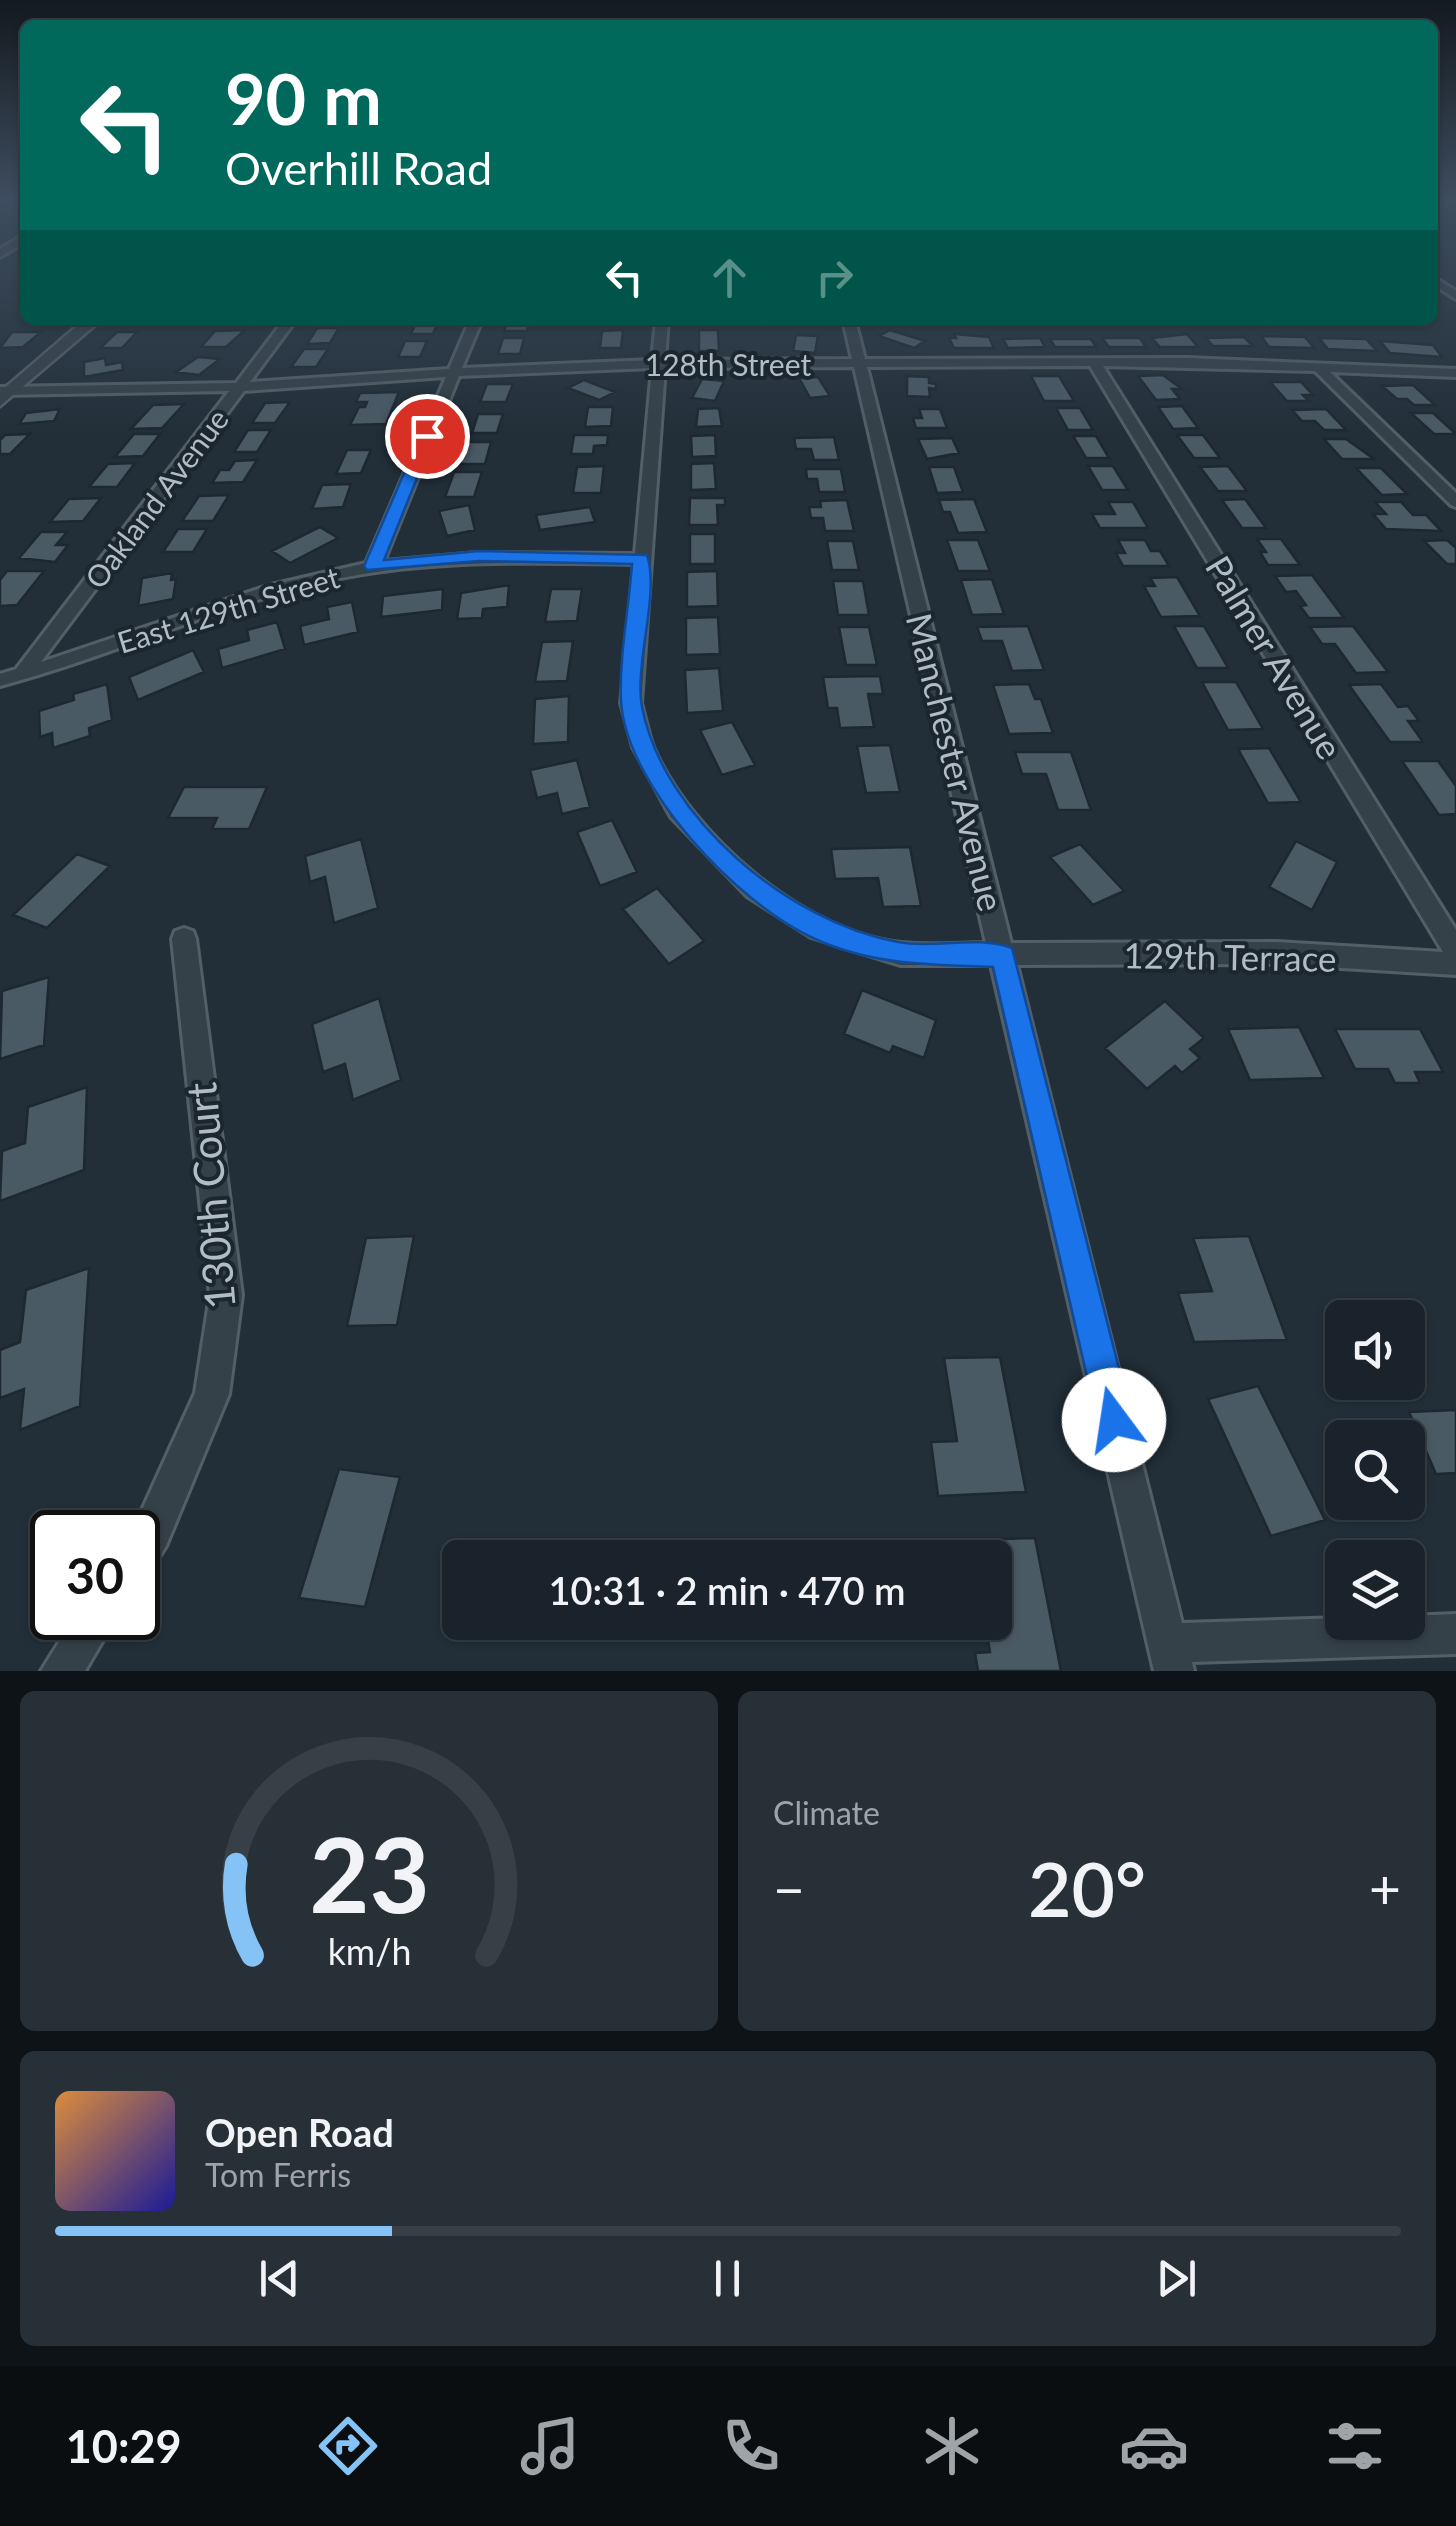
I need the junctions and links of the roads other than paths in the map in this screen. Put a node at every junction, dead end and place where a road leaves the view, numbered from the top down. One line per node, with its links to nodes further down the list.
1 (86, 325): 13 (street)
2 (286, 325): 12 (street, Oakland Avenue)
3 (474, 325): 10 (street)
4 (662, 325): 8 (street, 129th Terrace)
5 (851, 325): 7 (street, Manchester Avenue)
6 (1094, 362): 7 (street, 128th Street); 9 (street, 128th Street); 20 (street, Palmer Avenue)
7 (860, 363): 8 (street, 128th Street); 21 (street, Manchester Avenue)
8 (658, 364): 10 (street, 128th Street); 15 (street, 129th Terrace)
9 (1316, 365): 11 (street, 128th Street); 14 (street)
10 (454, 372): 12 (street, 128th Street); 16 (street)
11 (1456, 373)
12 (239, 387): 13 (street, 128th Street); 17 (street, Oakland Avenue)
13 (4, 394)
14 (1456, 502)
15 (641, 559): 16 (street, East 129th Street); 21 (street, 129th Terrace)
16 (373, 566): 17 (street, East 129th Street)
17 (22, 675): 18 (street, East 129th Street)
18 (0, 680)
19 (184, 938): 23 (street, 130th Court)
20 (1456, 952)
21 (1003, 956): 22 (street, 129th Terrace); 26 (street, Manchester Avenue)
22 (1456, 964)
23 (160, 1517)
24 (1456, 1634): 26 (street)
25 (82, 1640): 27 (street)
26 (1171, 1657)
27 (61, 1671)

